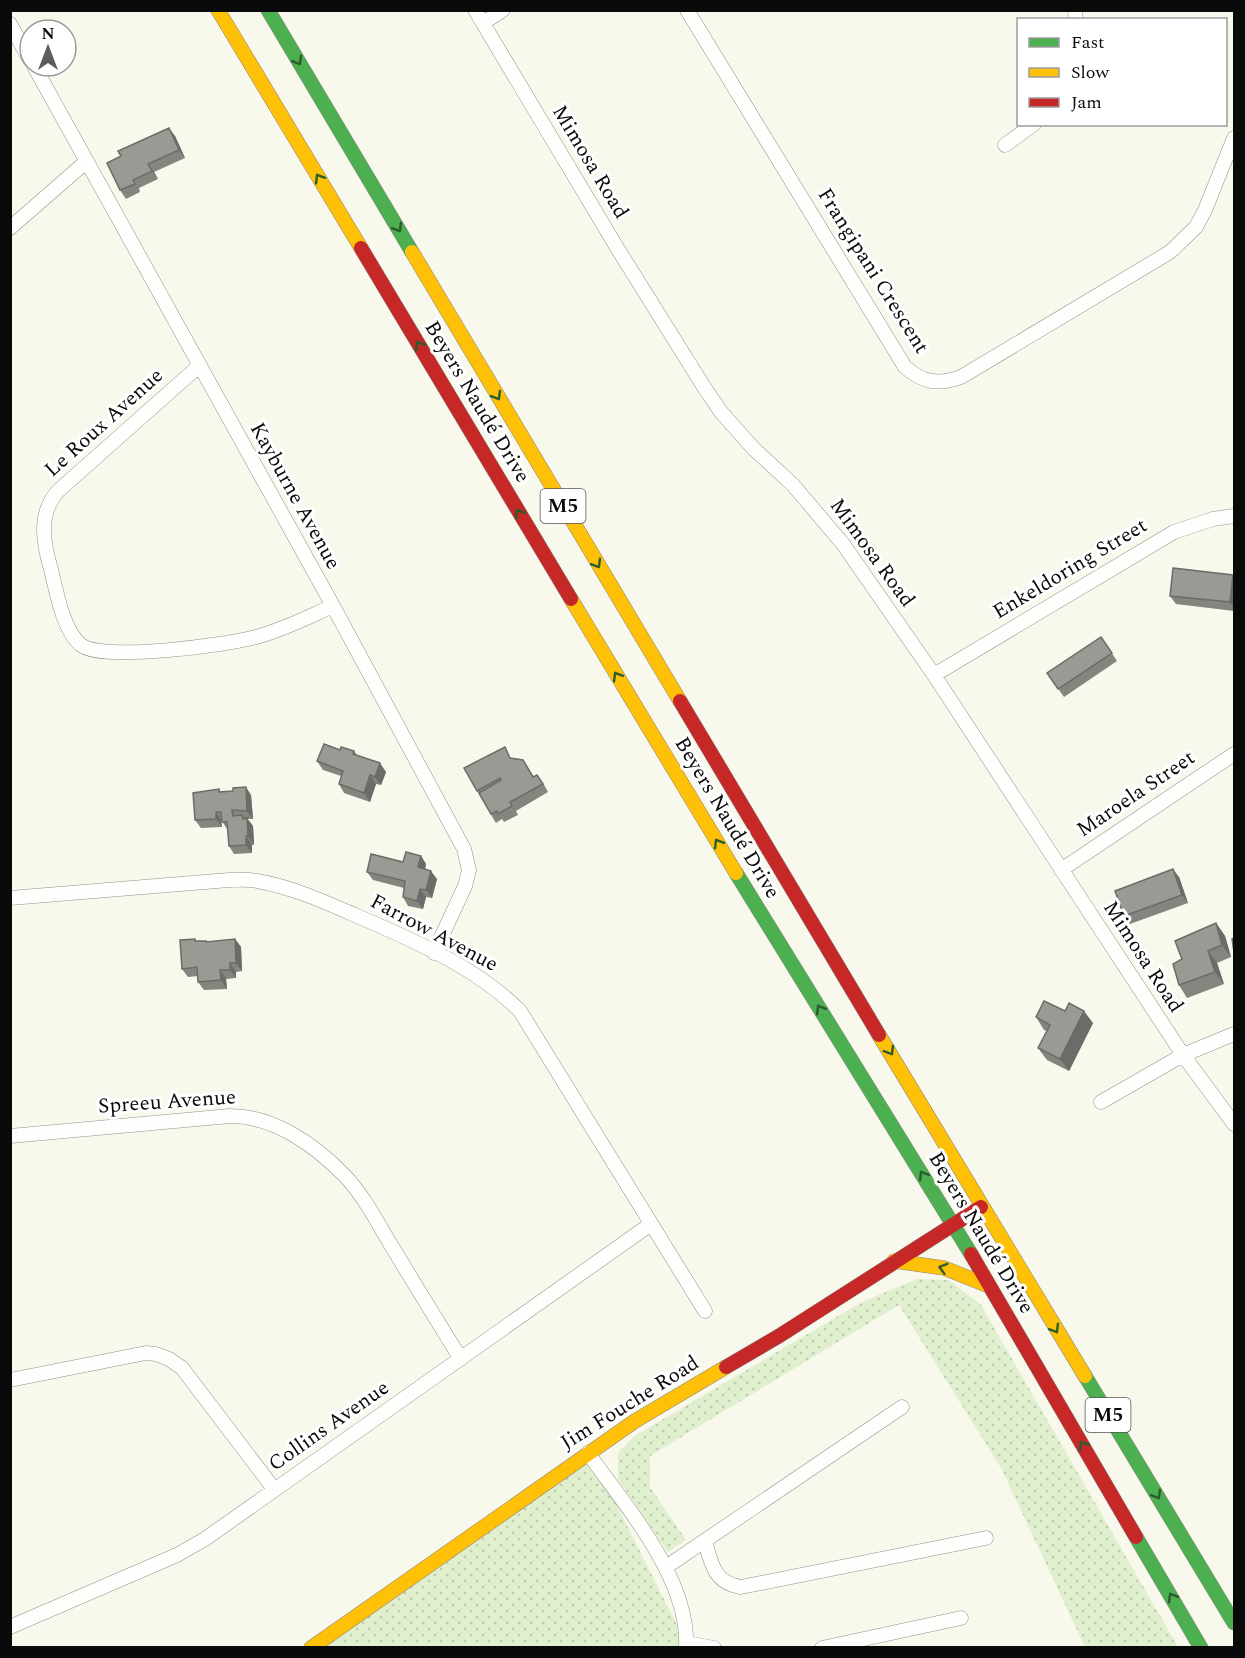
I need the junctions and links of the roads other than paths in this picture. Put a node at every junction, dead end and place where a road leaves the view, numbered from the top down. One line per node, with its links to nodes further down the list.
1 (218, 10): 30 (main road, Beyers Naudé Drive / M5, one-way to 1)
2 (268, 10): 28 (main road, Beyers Naudé Drive / M5, one-way to 28)
3 (475, 10): 6 (street, Mimosa Road)
4 (503, 10): 6 (street)
5 (687, 10): 11 (street, Frangipani Crescent)
6 (483, 23): 18 (street, Mimosa Road)
7 (10, 24): 8 (street)
8 (18, 38)
9 (41, 78): 13 (street, Kayburne Avenue)
10 (1031, 126): 12 (street)
11 (1234, 138)
12 (1005, 144)
13 (87, 161): 14 (street); 15 (street, Kayburne Avenue)
14 (10, 228)
15 (199, 366): 17 (street, Kayburne Avenue); 17 (street, Le Roux Avenue)
16 (1234, 516): 18 (street, Enkeldoring Street)
17 (333, 606): 22 (street, Kayburne Avenue)
18 (934, 675): 20 (street, Mimosa Road)
19 (1234, 754): 20 (street, Maroela Street)
20 (1061, 870): 24 (street, Mimosa Road)
21 (10, 898): 22 (street, Farrow Avenue)
22 (434, 953): 29 (street, Farrow Avenue)
23 (1234, 1034): 24 (street)
24 (1183, 1055): 25 (street); 26 (street, Mimosa Road)
25 (1101, 1102)
26 (1234, 1124)
27 (10, 1136): 34 (street, Spreeu Avenue)
28 (981, 1207): 30 (main road, Jim Fouche Road); 43 (main road, Beyers Naudé Drive / M5, one-way to 43)
29 (651, 1224): 33 (street, Farrow Avenue); 34 (street, Collins Avenue)
30 (954, 1224): 31 (main road, Jim Fouche Road); 32 (main road, Beyers Naudé Drive / M5)
31 (894, 1262): 32 (main road, one-way to 31); 37 (main road, Jim Fouche Road)
32 (989, 1286): 49 (main road, Beyers Naudé Drive / M5, one-way to 32)
33 (705, 1311)
34 (460, 1359): 38 (street, Collins Avenue)
35 (10, 1380): 38 (street)
36 (902, 1407): 40 (street)
37 (588, 1453): 41 (street); 46 (main road, Jim Fouche Road)
38 (274, 1489): 44 (street, Collins Avenue)
39 (986, 1539): 40 (street)
40 (705, 1540): 41 (street)
41 (666, 1567): 45 (street)
42 (961, 1618): 48 (street)
43 (1234, 1623)
44 (10, 1627)
45 (687, 1645): 47 (street)
46 (311, 1647)
47 (714, 1647)
48 (822, 1647)
49 (1201, 1647)

